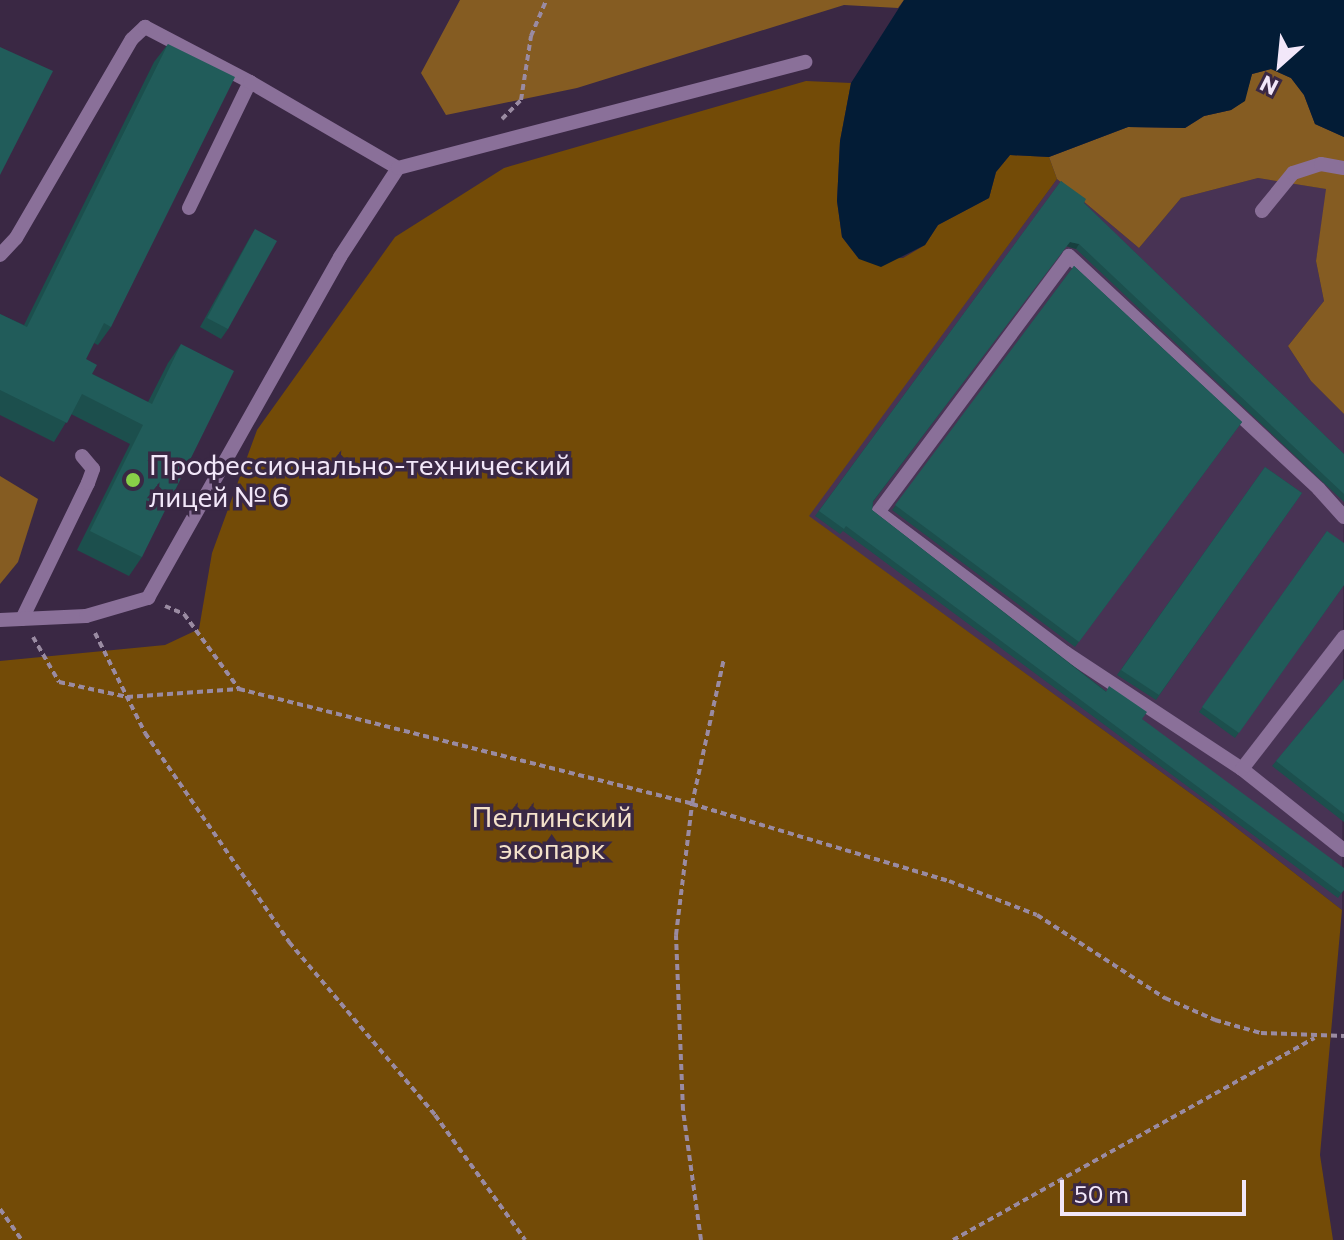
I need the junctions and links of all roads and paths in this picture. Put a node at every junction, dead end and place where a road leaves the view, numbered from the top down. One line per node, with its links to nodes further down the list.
1 (546, 0): 4 (path)
2 (805, 62): 5 (lane)
3 (250, 82): 5 (lane); 7 (lane); 9 (lane)
4 (493, 125)
5 (398, 168): 12 (lane)
6 (1344, 168): 8 (lane)
7 (189, 208)
8 (1262, 211)
9 (0, 255)
10 (82, 456): 14 (lane)
11 (1344, 517): 20 (lane)
12 (148, 598): 13 (lane); 18 (path)
13 (86, 616): 14 (lane); 19 (path)
14 (22, 619): 15 (lane); 19 (path)
15 (0, 620)
16 (1344, 637): 20 (lane)
17 (724, 658): 21 (path)
18 (239, 689): 19 (path); 21 (path)
19 (127, 697): 27 (path)
20 (1242, 769): 22 (lane)
21 (692, 804): 23 (path); 28 (path)
22 (1344, 850)
23 (1317, 1036): 24 (path); 29 (path)
24 (1344, 1036)
25 (0, 1209): 26 (path)
26 (22, 1240)
27 (525, 1240)
28 (701, 1240)
29 (953, 1240)

